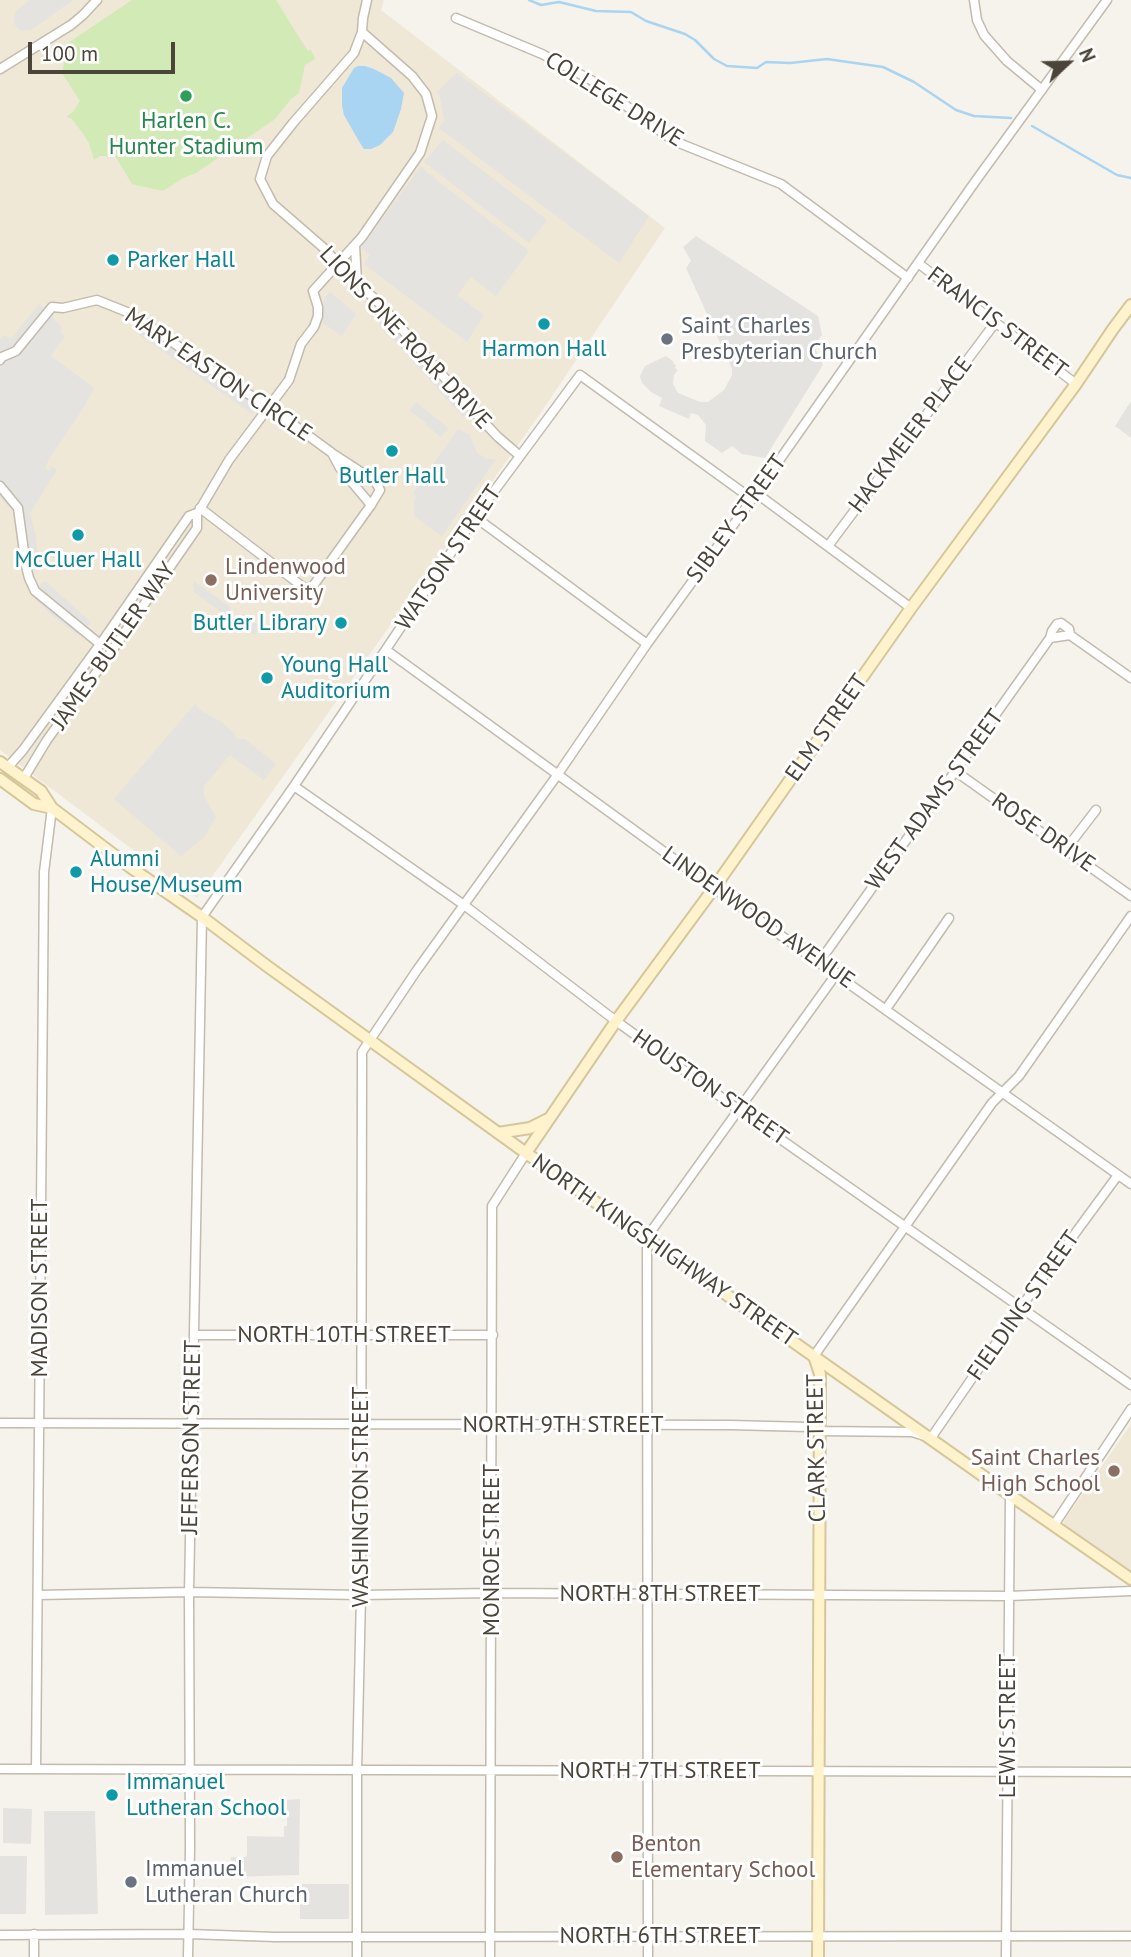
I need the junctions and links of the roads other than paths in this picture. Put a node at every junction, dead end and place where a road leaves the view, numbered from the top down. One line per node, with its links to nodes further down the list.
1 (97, 0): 7 (street)
2 (367, 0): 6 (street)
3 (974, 0): 8 (street)
4 (1107, 0): 8 (street, SIBLEY STREET)
5 (456, 18): 12 (street, COLLEGE DRIVE)
6 (362, 32): 9 (street, JAMES BUTLER WAY); 11 (street, LIONS ONE ROAR DRIVE)
7 (0, 69)
8 (1042, 90): 10 (street, SIBLEY STREET)
9 (355, 246): 11 (street, JAMES BUTLER WAY); 13 (street)
10 (918, 263): 12 (street, SIBLEY STREET); 15 (street, FRANCIS STREET)
11 (338, 264): 13 (street, LIONS ONE ROAR DRIVE); 18 (street, JAMES BUTLER WAY)
12 (908, 278): 22 (street, SIBLEY STREET)
13 (357, 281): 20 (street, LIONS ONE ROAR DRIVE)
14 (1131, 304): 17 (main road, ELM STREET)
15 (995, 323): 17 (street, FRANCIS STREET); 26 (street, HACKMEIER PLACE)
16 (0, 360): 18 (street, MARY EASTON CIRCLE)
17 (1076, 384): 27 (main road, ELM STREET)
18 (268, 406): 19 (street, MARY EASTON CIRCLE); 24 (street, JAMES BUTLER WAY)
19 (332, 453): 23 (street, MARY EASTON CIRCLE); 23 (street, MARY EASTON CIRCLE)
20 (520, 456): 22 (street, WATSON STREET); 25 (street, WATSON STREET)
21 (0, 486): 29 (street)
22 (754, 496): 26 (street); 28 (street, SIBLEY STREET)
23 (371, 505): 24 (street)
24 (199, 511): 29 (street, JAMES BUTLER WAY); 35 (street, JAMES BUTLER WAY)
25 (475, 517): 28 (street); 30 (street, WATSON STREET)
26 (828, 546): 27 (street)
27 (911, 608): 41 (main road, ELM STREET)
28 (647, 643): 34 (street, SIBLEY STREET)
29 (100, 644): 32 (street, JAMES BUTLER WAY)
30 (386, 650): 34 (street, LINDENWOOD AVENUE); 37 (street, WATSON STREET)
31 (1131, 678): 33 (street, WEST ADAMS STREET)
32 (4, 764): 35 (main road)
33 (955, 771): 40 (street, ROSE DRIVE); 47 (street, WEST ADAMS STREET)
34 (558, 774): 41 (street, LINDENWOOD AVENUE); 43 (street, SIBLEY STREET)
35 (24, 778): 38 (main road)
36 (0, 779): 38 (main road)
37 (293, 786): 43 (street, HOUSTON STREET); 45 (street, WATSON STREET)
38 (52, 808): 45 (main road, NORTH KINGSHIGHWAY STREET); 69 (street, MADISON STREET)
39 (1096, 810): 40 (street)
40 (1066, 849): 42 (street, ROSE DRIVE)
41 (714, 887): 47 (street, LINDENWOOD AVENUE); 50 (main road, ELM STREET)
42 (1131, 896)
43 (464, 905): 50 (street, HOUSTON STREET); 51 (street, SIBLEY STREET)
44 (1131, 916): 52 (street, CLARK STREET)
45 (202, 917): 51 (main road, NORTH KINGSHIGHWAY STREET); 62 (street, JEFFERSON STREET)
46 (949, 918): 49 (street)
47 (820, 961): 48 (street, LINDENWOOD AVENUE)
48 (837, 973): 49 (street, LINDENWOOD AVENUE); 53 (street)
49 (886, 1009): 52 (street, LINDENWOOD AVENUE)
50 (616, 1021): 53 (street, HOUSTON STREET); 54 (main road, ELM STREET)
51 (370, 1040): 55 (main road, NORTH KINGSHIGHWAY STREET); 63 (street, WASHINGTON STREET)
52 (1004, 1092): 57 (street, LINDENWOOD AVENUE); 59 (street, CLARK STREET)
53 (738, 1110): 59 (street, HOUSTON STREET); 60 (street)
54 (550, 1118): 55 (main road); 56 (main road, ELM STREET)
55 (498, 1133): 56 (main road, NORTH KINGSHIGHWAY STREET)
56 (527, 1153): 60 (main road, NORTH KINGSHIGHWAY STREET); 64 (street, MONROE STREET)
57 (1118, 1175): 58 (street, LINDENWOOD AVENUE); 61 (street, FIELDING STREET)
58 (1131, 1184)
59 (906, 1226): 61 (street, HOUSTON STREET); 65 (street, CLARK STREET)
60 (647, 1237): 65 (main road, NORTH KINGSHIGHWAY STREET); 72 (street)
61 (1021, 1307): 66 (street, HOUSTON STREET); 75 (street, FIELDING STREET)
62 (195, 1335): 63 (street, NORTH 10TH STREET); 70 (street, JEFFERSON STREET)
63 (362, 1335): 64 (street, NORTH 10TH STREET); 71 (street, WASHINGTON STREET)
64 (493, 1335): 73 (street, MONROE STREET)
65 (814, 1356): 74 (main road, CLARK STREET); 75 (main road, NORTH KINGSHIGHWAY STREET)
66 (1131, 1385)
67 (1131, 1409): 77 (street)
68 (0, 1423): 69 (street, NORTH 9TH STREET)
69 (39, 1424): 70 (street, NORTH 9TH STREET); 83 (street, MADISON STREET)
70 (192, 1424): 71 (street, NORTH 9TH STREET); 80 (street, JEFFERSON STREET)
71 (361, 1424): 73 (street, NORTH 9TH STREET); 84 (street, WASHINGTON STREET)
72 (648, 1425): 73 (street, NORTH 9TH STREET); 74 (street, NORTH 9TH STREET); 82 (street)
73 (492, 1426): 81 (street, MONROE STREET)
74 (819, 1431): 75 (street, NORTH 9TH STREET); 85 (main road, CLARK STREET)
75 (931, 1438): 76 (main road, NORTH KINGSHIGHWAY STREET)
76 (1010, 1495): 77 (main road, NORTH KINGSHIGHWAY STREET); 86 (street, LEWIS STREET)
77 (1054, 1525): 78 (main road, NORTH KINGSHIGHWAY STREET)
78 (1131, 1579)
79 (1131, 1591): 86 (street, NORTH 8TH STREET)
80 (189, 1592): 83 (street, NORTH 8TH STREET); 84 (street, NORTH 8TH STREET); 89 (street, JEFFERSON STREET)
81 (492, 1594): 82 (street, NORTH 8TH STREET); 84 (street, NORTH 8TH STREET); 91 (street, MONROE STREET)
82 (648, 1594): 85 (street, NORTH 8TH STREET); 92 (street)
83 (37, 1595): 88 (street, MADISON STREET)
84 (361, 1595): 90 (street, WASHINGTON STREET)
85 (819, 1595): 86 (street, NORTH 8TH STREET); 93 (main road, CLARK STREET)
86 (1009, 1596): 94 (street, LEWIS STREET)
87 (0, 1769): 88 (street, NORTH 7TH STREET)
88 (36, 1769): 89 (street, NORTH 7TH STREET)
89 (189, 1770): 90 (street, NORTH 7TH STREET); 97 (street, JEFFERSON STREET)
90 (357, 1771): 91 (street, NORTH 7TH STREET); 103 (street, WASHINGTON STREET)
91 (491, 1771): 92 (street, NORTH 7TH STREET); 104 (street, MONROE STREET)
92 (648, 1771): 93 (street, NORTH 7TH STREET); 99 (street)
93 (819, 1772): 94 (street, NORTH 7TH STREET); 100 (main road, CLARK STREET)
94 (1008, 1772): 95 (street, NORTH 7TH STREET); 101 (street, LEWIS STREET)
95 (1131, 1772)
96 (34, 1934): 97 (street, NORTH 6TH STREET); 98 (street, NORTH 6TH STREET); 105 (street)
97 (189, 1934): 103 (street, NORTH 6TH STREET); 106 (street, JEFFERSON STREET)
98 (0, 1935)
99 (648, 1936): 100 (street, NORTH 6TH STREET); 104 (street, NORTH 6TH STREET); 109 (street)
100 (818, 1936): 101 (street, NORTH 6TH STREET); 110 (main road, CLARK STREET)
101 (1006, 1936): 102 (street, NORTH 6TH STREET); 111 (street, LEWIS STREET)
102 (1131, 1936)
103 (356, 1937): 104 (street, NORTH 6TH STREET); 107 (street, WASHINGTON STREET)
104 (490, 1937): 108 (street, MONROE STREET)
105 (34, 1957)
106 (188, 1957)
107 (357, 1957)
108 (490, 1957)
109 (648, 1957)
110 (818, 1957)
111 (1006, 1957)

